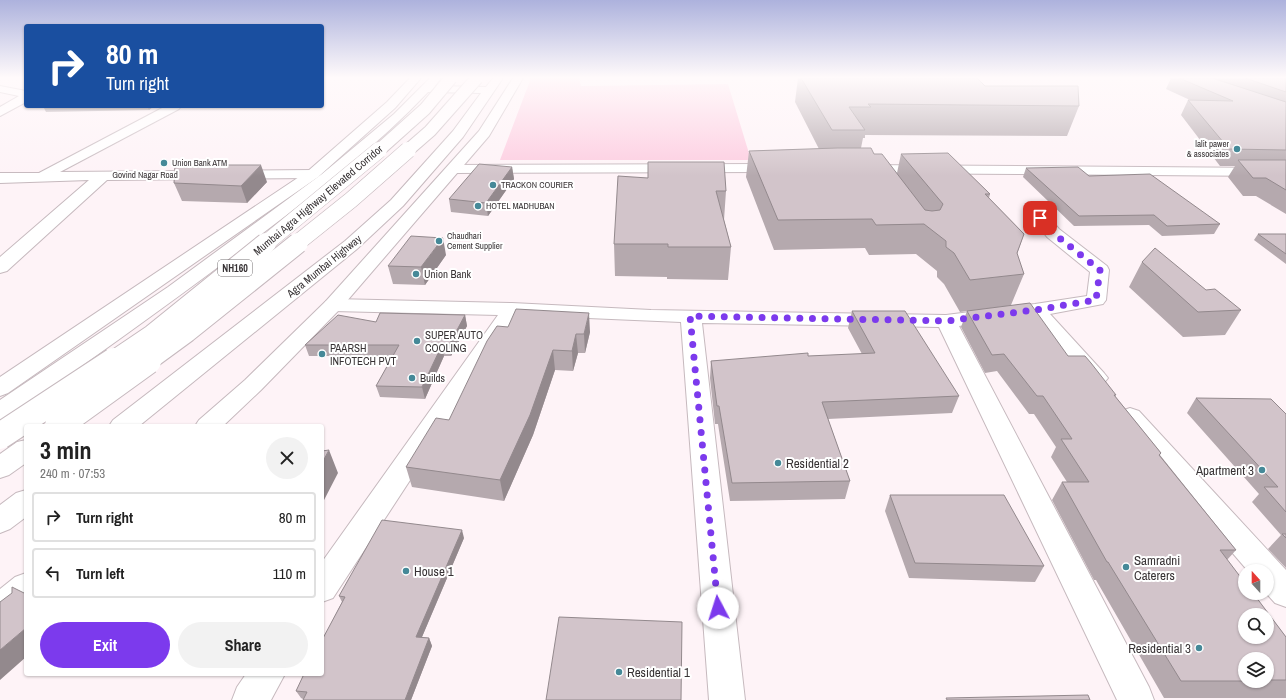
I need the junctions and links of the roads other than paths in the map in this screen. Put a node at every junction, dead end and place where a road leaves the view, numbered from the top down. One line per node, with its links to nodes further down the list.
1 (166, 111): 15 (main road)
2 (385, 111): 13 (main road)
3 (403, 111): 26 (main road)
4 (424, 111): 30 (main road, Mumbai Agra Highway Elevated Corridor / NH160, bridge)
5 (448, 111): 27 (main road, Mumbai Agra Highway Elevated Corridor / NH160, bridge)
6 (471, 111): 28 (main road, Agra Mumbai Highway)
7 (498, 111): 10 (main road)
8 (791, 168): 10 (main road)
9 (846, 168): 11 (main road)
10 (454, 169): 20 (main road)
11 (878, 169): 12 (main road); 17 (main road)
12 (1286, 172)
13 (313, 174): 14 (main road, Govind Nagar Road); 25 (main road)
14 (103, 176): 15 (main road, Govind Nagar Road); 19 (main road)
15 (40, 177): 16 (main road, Govind Nagar Road)
16 (0, 178)
17 (887, 182)
18 (1040, 218): 22 (main road)
19 (0, 267)
20 (333, 305): 21 (main road); 29 (main road)
21 (512, 309): 23 (main road); 37 (main road)
22 (1035, 310): 24 (main road); 35 (main road)
23 (690, 316): 24 (main road); 43 (main road)
24 (946, 321): 44 (main road)
25 (0, 388)
26 (0, 412)
27 (61, 424)
28 (125, 424)
29 (210, 424)
30 (0, 436)
31 (24, 451): 32 (main road)
32 (0, 468)
33 (24, 503): 34 (main road)
34 (0, 521)
35 (1261, 564)
36 (1274, 579): 39 (main road)
37 (324, 585)
38 (24, 589): 40 (main road)
39 (1286, 593)
40 (0, 609)
41 (266, 676): 42 (main road)
42 (250, 700)
43 (727, 700)
44 (1136, 700)

